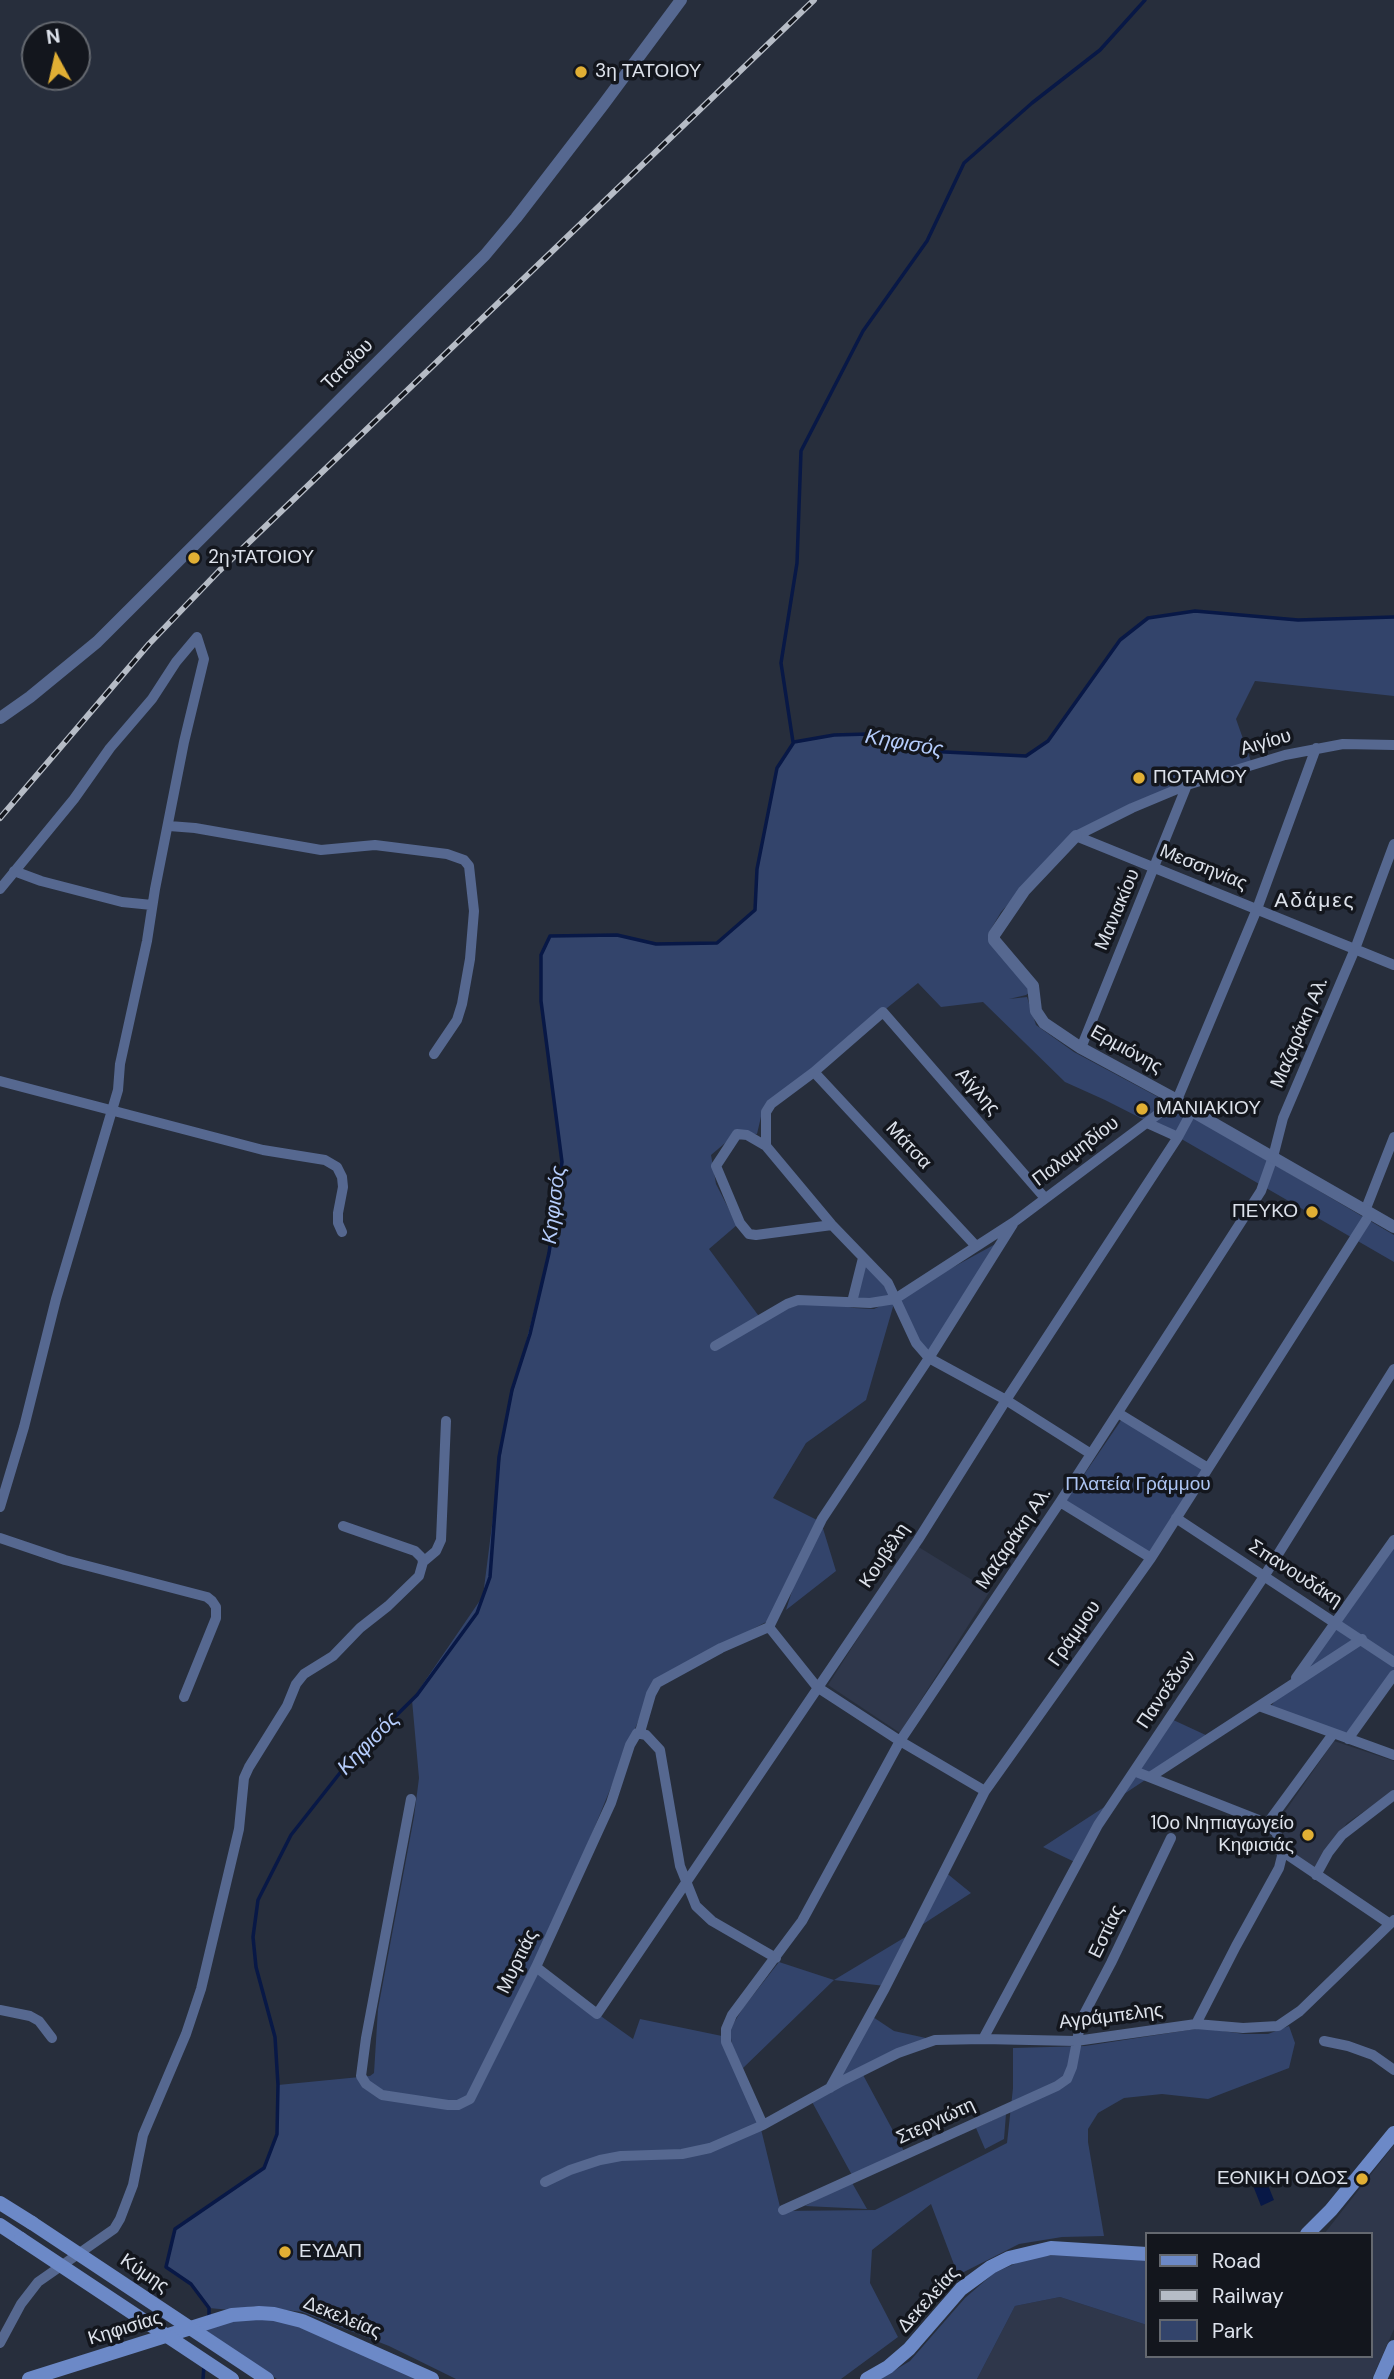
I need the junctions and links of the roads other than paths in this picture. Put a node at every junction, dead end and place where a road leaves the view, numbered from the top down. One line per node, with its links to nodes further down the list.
1 (681, 0): 2 (street, Τατοΐου)
2 (0, 718)
3 (1394, 745): 4 (street, Αιγίου)
4 (1316, 748): 5 (street, Αιγίου); 13 (street, Παλαμηδίου)
5 (1187, 785): 7 (street, Αιγίου); 9 (street, Μανιακίου)
6 (169, 826): 10 (street); 12 (street); 17 (street)
7 (1076, 836): 9 (street, Μεσσηνίας); 16 (street, Ερμιόνης)
8 (1394, 844): 14 (street, Μαζαράκη Αλ.)
9 (1155, 868): 13 (street, Μεσσηνίας); 16 (street, Μανιακίου)
10 (14, 871): 11 (street); 12 (street)
11 (0, 889)
12 (152, 905): 21 (street)
13 (1257, 909): 14 (street, Μεσσηνίας); 20 (street, Παλαμηδίου)
14 (1355, 949): 15 (street, Μεσσηνίας); 27 (street, Μαζαράκη Αλ.)
15 (1394, 965)
16 (1081, 1048): 20 (street, Ερμιόνης)
17 (433, 1054)
18 (814, 1072): 26 (street); 28 (street, Αίγλης); 34 (street, Μάτσα)
19 (0, 1081): 21 (street)
20 (1177, 1100): 22 (street, Ερμιόνης); 23 (street, Παλαμηδίου)
21 (111, 1110): 33 (street); 47 (street)
22 (1192, 1111): 24 (street, Κουβέλη); 27 (street, Ερμιόνης)
23 (1147, 1123): 24 (street); 28 (street, Παλαμηδίου)
24 (1178, 1137): 41 (street, Κουβέλη)
25 (1394, 1137): 29 (street, Γράμμου)
26 (766, 1146): 31 (street); 31 (street)
27 (1273, 1157): 29 (street, Ερμιόνης); 42 (street, Μαζαράκη Αλ.)
28 (1044, 1197): 30 (street, Παλαμηδίου)
29 (1368, 1213): 32 (street, Ερμιόνης); 45 (street, Γράμμου)
30 (1014, 1222): 34 (street, Παλαμηδίου); 39 (street)
31 (832, 1225): 35 (street)
32 (1394, 1227)
33 (342, 1232)
34 (975, 1245): 36 (street, Παλαμηδίου)
35 (863, 1258): 36 (street); 37 (street)
36 (895, 1299): 37 (street); 39 (street)
37 (852, 1302): 38 (street)
38 (715, 1346)
39 (929, 1358): 41 (street); 56 (street)
40 (1394, 1369): 54 (street, Πανσέδων)
41 (1006, 1400): 44 (street); 61 (street, Κουβέλη)
42 (1118, 1413): 44 (street, Μαζαράκη Αλ.); 45 (street)
43 (446, 1421): 53 (street)
44 (1091, 1454): 46 (street, Μαζαράκη Αλ.)
45 (1208, 1468): 48 (street, Γράμμου)
46 (1060, 1502): 52 (street); 67 (street, Μαζαράκη Αλ.)
47 (0, 1507)
48 (1176, 1518): 52 (street, Γράμμου); 54 (street, Σπανουδάκη)
49 (343, 1526): 53 (street)
50 (0, 1538): 62 (street)
51 (1393, 1544): 55 (street)
52 (1151, 1558): 71 (street, Γράμμου)
53 (423, 1562): 99 (street)
54 (1265, 1575): 55 (street, Σπανουδάκη); 69 (street, Πανσέδων)
55 (1337, 1623): 57 (street, Σπανουδάκη); 60 (street)
56 (769, 1627): 61 (street); 64 (street, Μυρτιάς)
57 (1362, 1639): 58 (street, Σπανουδάκη); 60 (street)
58 (1394, 1662)
59 (1394, 1675): 66 (street)
60 (1291, 1684): 63 (street)
61 (817, 1687): 67 (street); 78 (street, Κουβέλη)
62 (184, 1697)
63 (1259, 1706): 65 (street); 70 (street)
64 (640, 1732): 78 (street); 81 (street, Μυρτιάς)
65 (1333, 1734): 66 (street); 74 (street)
66 (1348, 1739): 68 (street)
67 (900, 1741): 71 (street); 80 (street, Μαζαράκη Αλ.)
68 (1394, 1755)
69 (1133, 1771): 70 (street); 85 (street, Πανσέδων)
70 (1150, 1777): 74 (street)
71 (985, 1791): 89 (street, Γράμμου)
72 (1394, 1795): 77 (street)
73 (411, 1799): 81 (street, Μυρτιάς)
74 (1267, 1825): 76 (street)
75 (1171, 1838): 86 (street, Εστίας)
76 (1282, 1854): 77 (street); 83 (street)
77 (1316, 1875): 79 (street)
78 (686, 1884): 80 (street); 81 (street, Κουβέλη)
79 (1392, 1922): 83 (street, Αγράμπελης)
80 (776, 1958): 90 (street, Μαζαράκη Αλ.)
81 (536, 1967)
82 (0, 2010): 84 (street)
83 (1196, 2024): 86 (street, Αγράμπελης)
84 (51, 2038)
85 (983, 2039): 86 (street, Αγράμπελης); 89 (street, Αγράμπελης)
86 (1076, 2041): 94 (street, Στεργιώτη)
87 (1324, 2041): 88 (street)
88 (1394, 2070)
89 (830, 2088): 90 (street, Αγράμπελης)
90 (763, 2124): 92 (street, Αγράμπελης)
91 (1394, 2133): 96 (main road)
92 (545, 2182)
93 (0, 2203): 103 (main road, Κύμης, bridge)
94 (783, 2210)
95 (0, 2225): 102 (main road, Κύμης, bridge)
96 (1309, 2232)
97 (1146, 2254): 105 (main road, Δεκελείας)
98 (232, 2315): 101 (main road, Κηφισίας); 104 (main road, Δεκελείας)
99 (0, 2343)
100 (1394, 2347): 106 (main road)
101 (29, 2379)
102 (232, 2379)
103 (267, 2379)
104 (432, 2379)
105 (867, 2379)
106 (1380, 2379)

